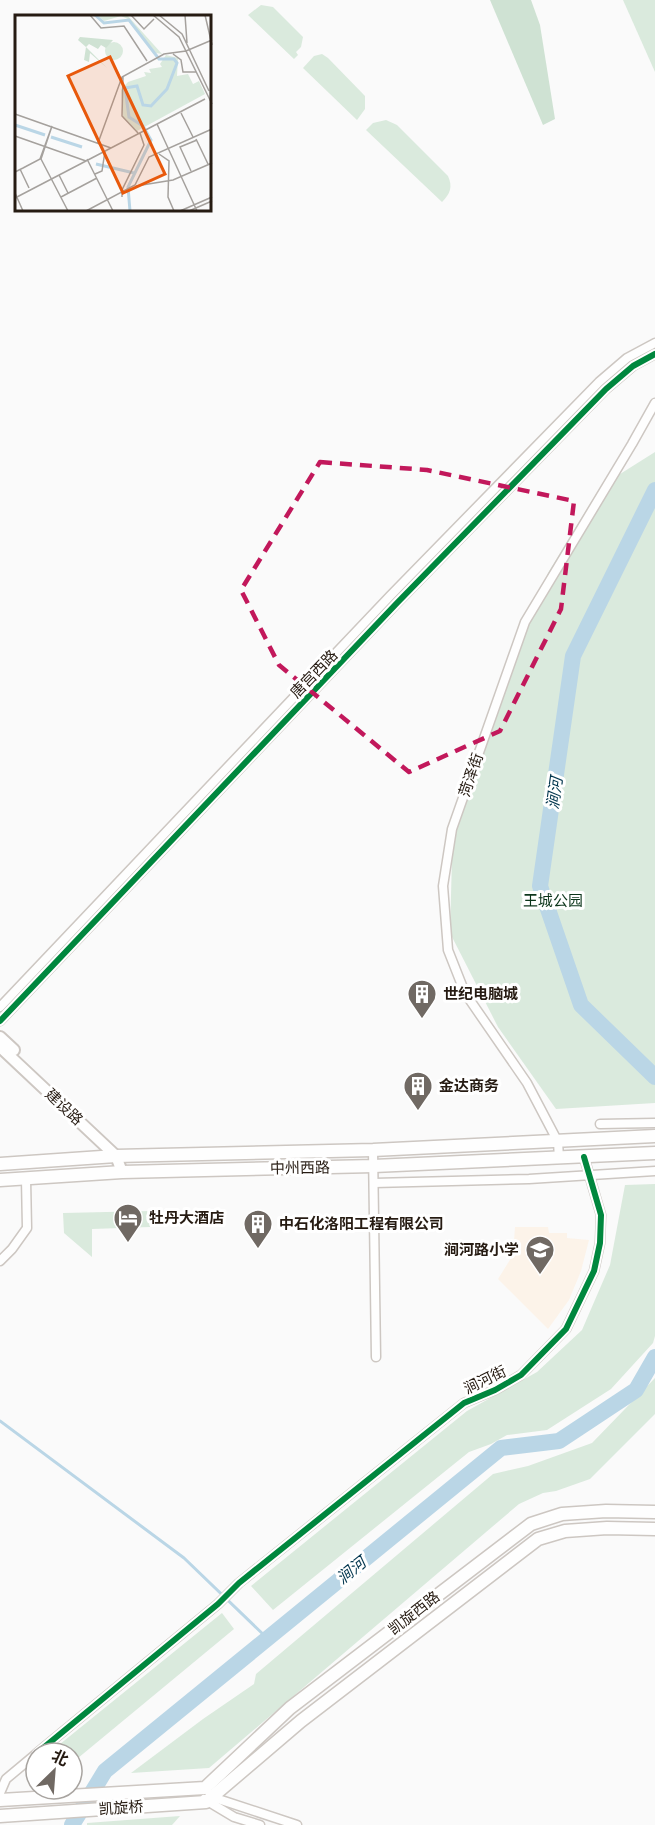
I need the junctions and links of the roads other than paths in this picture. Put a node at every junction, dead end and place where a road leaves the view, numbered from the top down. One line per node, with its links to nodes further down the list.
1 (655, 343): 4 (street, 唐宫西路)
2 (655, 354): 5 (street, 唐宫西路)
3 (655, 403): 11 (street, 菏泽街)
4 (0, 1007)
5 (0, 1022)
6 (0, 1037): 14 (street, 建设路)
7 (0, 1047): 14 (street, 建设路)
8 (655, 1123): 9 (street)
9 (600, 1124)
10 (655, 1137): 11 (main road, 中州西路)
11 (558, 1142): 12 (main road, 中州西路); 16 (street, 菏泽街)
12 (373, 1150): 14 (main road, 中州西路); 18 (street)
13 (655, 1153): 15 (main road, 中州西路)
14 (120, 1156): 17 (main road, 中州西路); 20 (street, 建设路)
15 (584, 1157): 16 (main road, 中州西路); 21 (street, 涧河街)
16 (559, 1158): 18 (main road, 中州西路)
17 (0, 1164)
18 (374, 1166): 20 (main road, 中州西路); 24 (street)
19 (655, 1171): 21 (street)
20 (122, 1172): 22 (main road, 中州西路)
21 (589, 1174): 24 (street); 29 (street, 涧河街)
22 (26, 1179): 23 (main road, 中州西路); 25 (street)
23 (0, 1180)
24 (374, 1183): 26 (street)
25 (0, 1260)
26 (376, 1357)
27 (655, 1512): 32 (main road, 凯旋西路)
28 (655, 1529): 32 (main road, 凯旋西路)
29 (53, 1741)
30 (24, 1764): 31 (street, 涧河街)
31 (0, 1793)
32 (204, 1794): 33 (main road, 凯旋桥); 34 (main road, 凯旋桥); 35 (street); 36 (street)
33 (0, 1800)
34 (0, 1816)
35 (260, 1825)
36 (297, 1825)

